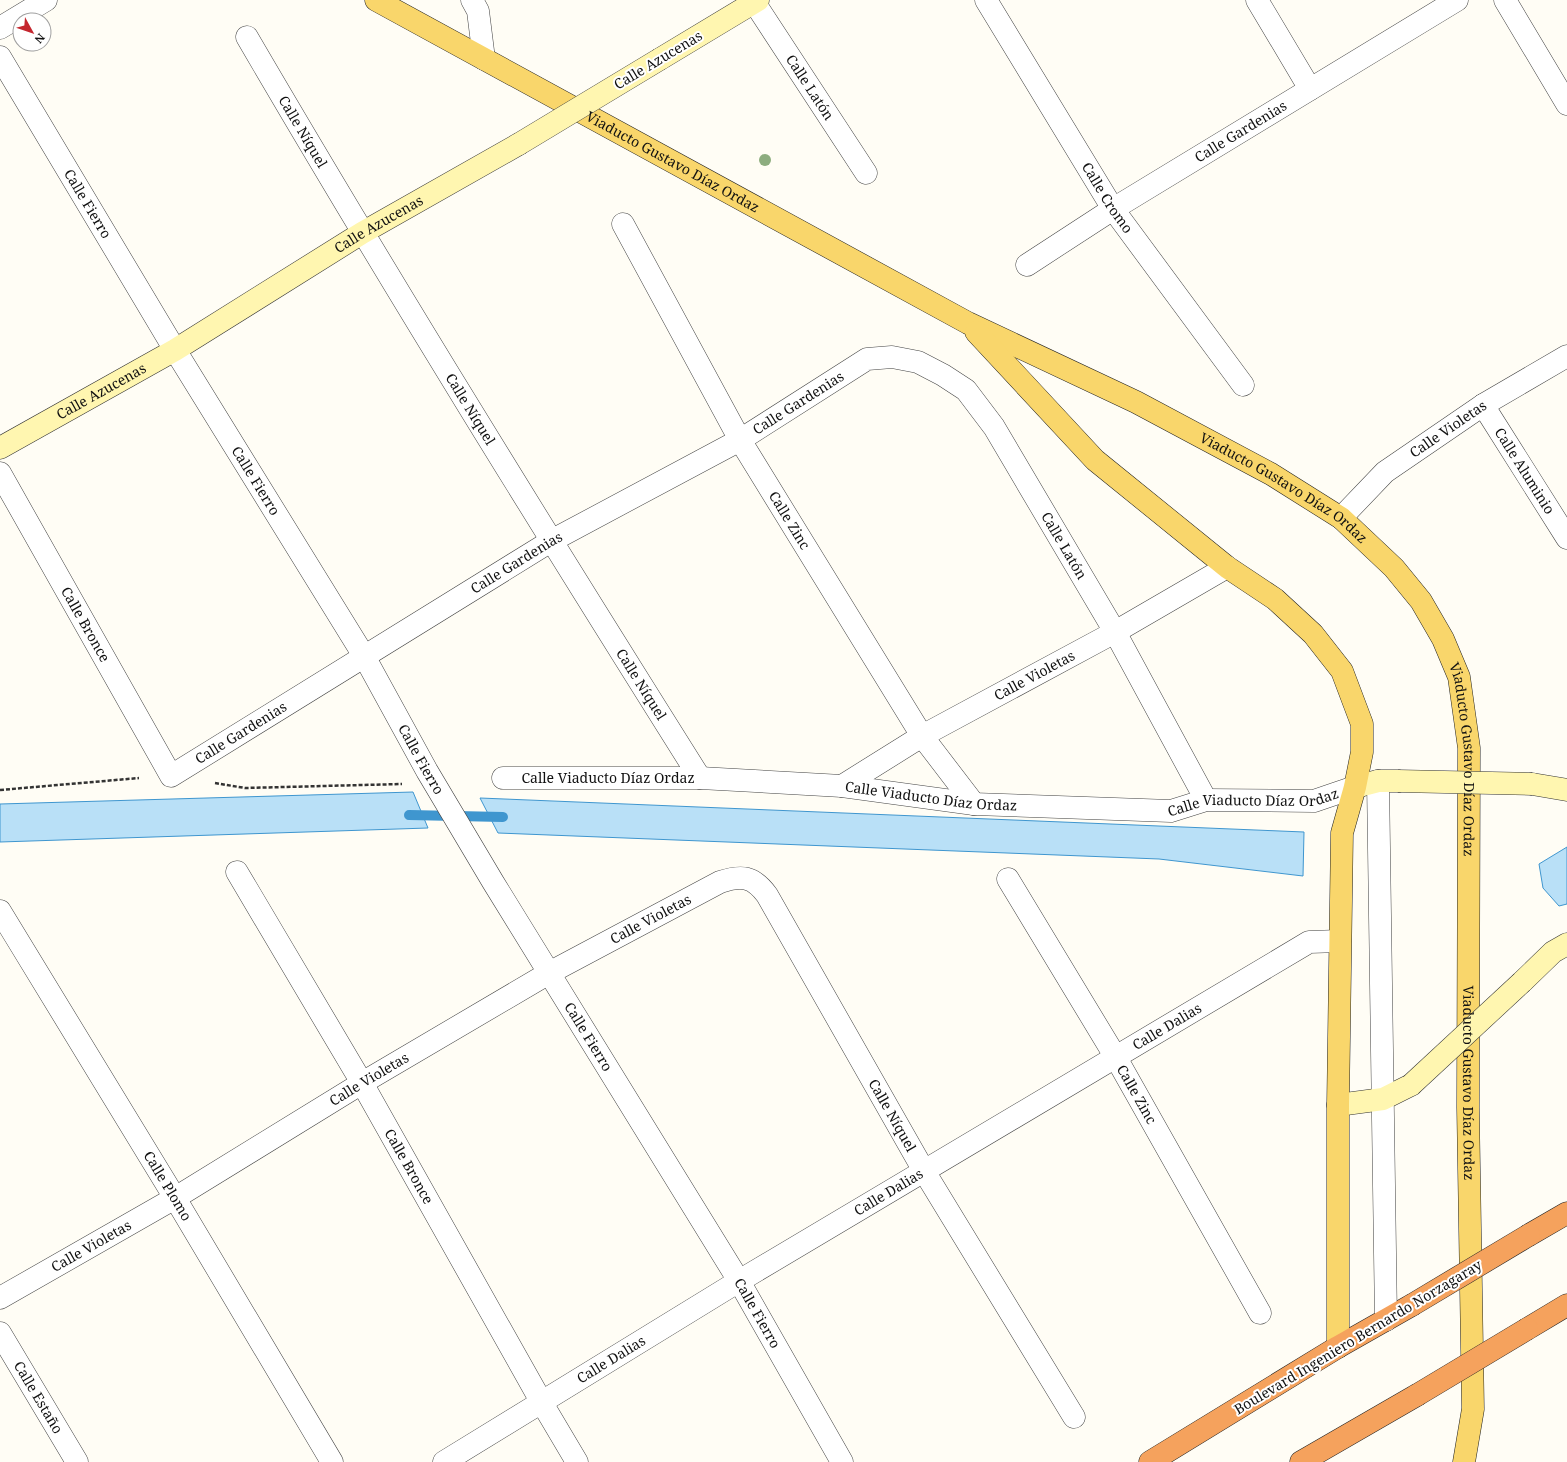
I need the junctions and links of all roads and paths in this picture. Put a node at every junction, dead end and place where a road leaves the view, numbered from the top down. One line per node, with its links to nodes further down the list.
1 (46, 0): 9 (street)
2 (376, 0): 12 (main road, Viaducto Gustavo Díaz Ordaz)
3 (472, 0): 12 (street)
4 (986, 0): 16 (street, Calle Cromo)
5 (1257, 0): 13 (street)
6 (1456, 0): 13 (street, Calle Gardenias)
7 (1505, 0): 14 (street)
8 (756, 1): 15 (street, Calle Latón); 18 (street, Calle Azucenas, bridge)
9 (0, 28)
10 (247, 37): 18 (street, Calle Níquel)
11 (0, 57): 21 (street, Calle Fierro)
12 (484, 59): 20 (main road, Viaducto Gustavo Díaz Ordaz)
13 (1310, 89): 16 (street, Calle Gardenias)
14 (1567, 104)
15 (866, 173)
16 (1113, 208): 19 (street, Calle Gardenias); 24 (street, Calle Cromo)
17 (623, 224): 26 (street, Calle Zinc)
18 (362, 233): 21 (street, Calle Azucenas); 31 (street, Calle Níquel)
19 (1027, 265)
20 (968, 324): 29 (main road, Viaducto Gustavo Díaz Ordaz); 32 (main road, Viaducto Gustavo Díaz Ordaz)
21 (175, 350): 27 (street, Calle Azucenas); 34 (street, Calle Fierro)
22 (1567, 356): 25 (street, Calle Violetas)
23 (867, 359): 26 (street, Calle Gardenias); 33 (street, Calle Latón)
24 (1243, 385)
25 (1483, 405): 29 (street, Calle Violetas); 30 (street, Calle Aluminio)
26 (740, 440): 31 (street, Calle Gardenias); 35 (street, Calle Zinc)
27 (0, 448)
28 (0, 473): 36 (street, Calle Bronce)
29 (1341, 518): 75 (main road, Viaducto Gustavo Díaz Ordaz)
30 (1567, 538)
31 (551, 541): 34 (street, Calle Gardenias); 38 (street, Calle Níquel)
32 (1226, 567): 33 (street, Calle Violetas); 41 (main road, Viaducto Gustavo Díaz Ordaz)
33 (1116, 632): 35 (street, Calle Violetas); 43 (street, Calle Latón)
34 (364, 656): 36 (street, Calle Gardenias); 51 (street, Calle Fierro)
35 (922, 736): 40 (street, Calle Violetas); 44 (street, Calle Zinc)
36 (171, 776)
37 (503, 778): 38 (street, Calle Viaducto Díaz Ordaz)
38 (700, 778): 40 (street, Calle Viaducto Díaz Ordaz)
39 (1388, 781): 41 (street); 42 (street, bridge); 54 (street)
40 (842, 786): 44 (street, Calle Viaducto Díaz Ordaz)
41 (1355, 787): 43 (street, Calle Viaducto Díaz Ordaz); 49 (main road, Viaducto Gustavo Díaz Ordaz)
42 (1567, 790)
43 (1206, 800): 44 (street, Calle Viaducto Díaz Ordaz)
44 (974, 804)
45 (237, 872): 53 (street, Calle Bronce)
46 (746, 878): 51 (street, Calle Violetas); 56 (street, Calle Níquel)
47 (1008, 879): 52 (street, Calle Zinc)
48 (0, 911): 57 (street, Calle Plomo)
49 (1340, 941): 52 (street, Calle Dalias); 55 (main road, Viaducto Gustavo Díaz Ordaz)
50 (1567, 944): 54 (street, bridge)
51 (549, 973): 53 (street, Calle Violetas); 59 (street, Calle Fierro)
52 (1115, 1056): 56 (street, Calle Dalias); 62 (street, Calle Zinc)
53 (362, 1083): 57 (street, Calle Violetas); 66 (street, Calle Bronce)
54 (1383, 1099): 55 (street); 63 (street)
55 (1338, 1105): 65 (main road, Viaducto Gustavo Díaz Ordaz)
56 (924, 1171): 59 (street, Calle Dalias); 67 (street, Calle Níquel)
57 (175, 1198): 60 (street, Calle Violetas); 69 (street, Calle Plomo)
58 (1567, 1213): 63 (highway, Boulevard Ingeniero Bernardo Norzagaray, bridge)
59 (739, 1281): 66 (street, Calle Dalias); 72 (street, Calle Fierro)
60 (0, 1298)
61 (1567, 1305): 74 (highway, bridge)
62 (1260, 1313)
63 (1386, 1320): 65 (highway, Boulevard Ingeniero Bernardo Norzagaray)
64 (0, 1332): 68 (street, Calle Estaño)
65 (1338, 1347): 73 (highway, Boulevard Ingeniero Bernardo Norzagaray)
66 (542, 1403): 70 (street, Calle Dalias); 71 (street, Calle Bronce)
67 (1074, 1417)
68 (76, 1462)
69 (332, 1462)
70 (444, 1462)
71 (578, 1462)
72 (842, 1462)
73 (1150, 1462)
74 (1301, 1462)
75 (1464, 1462)

